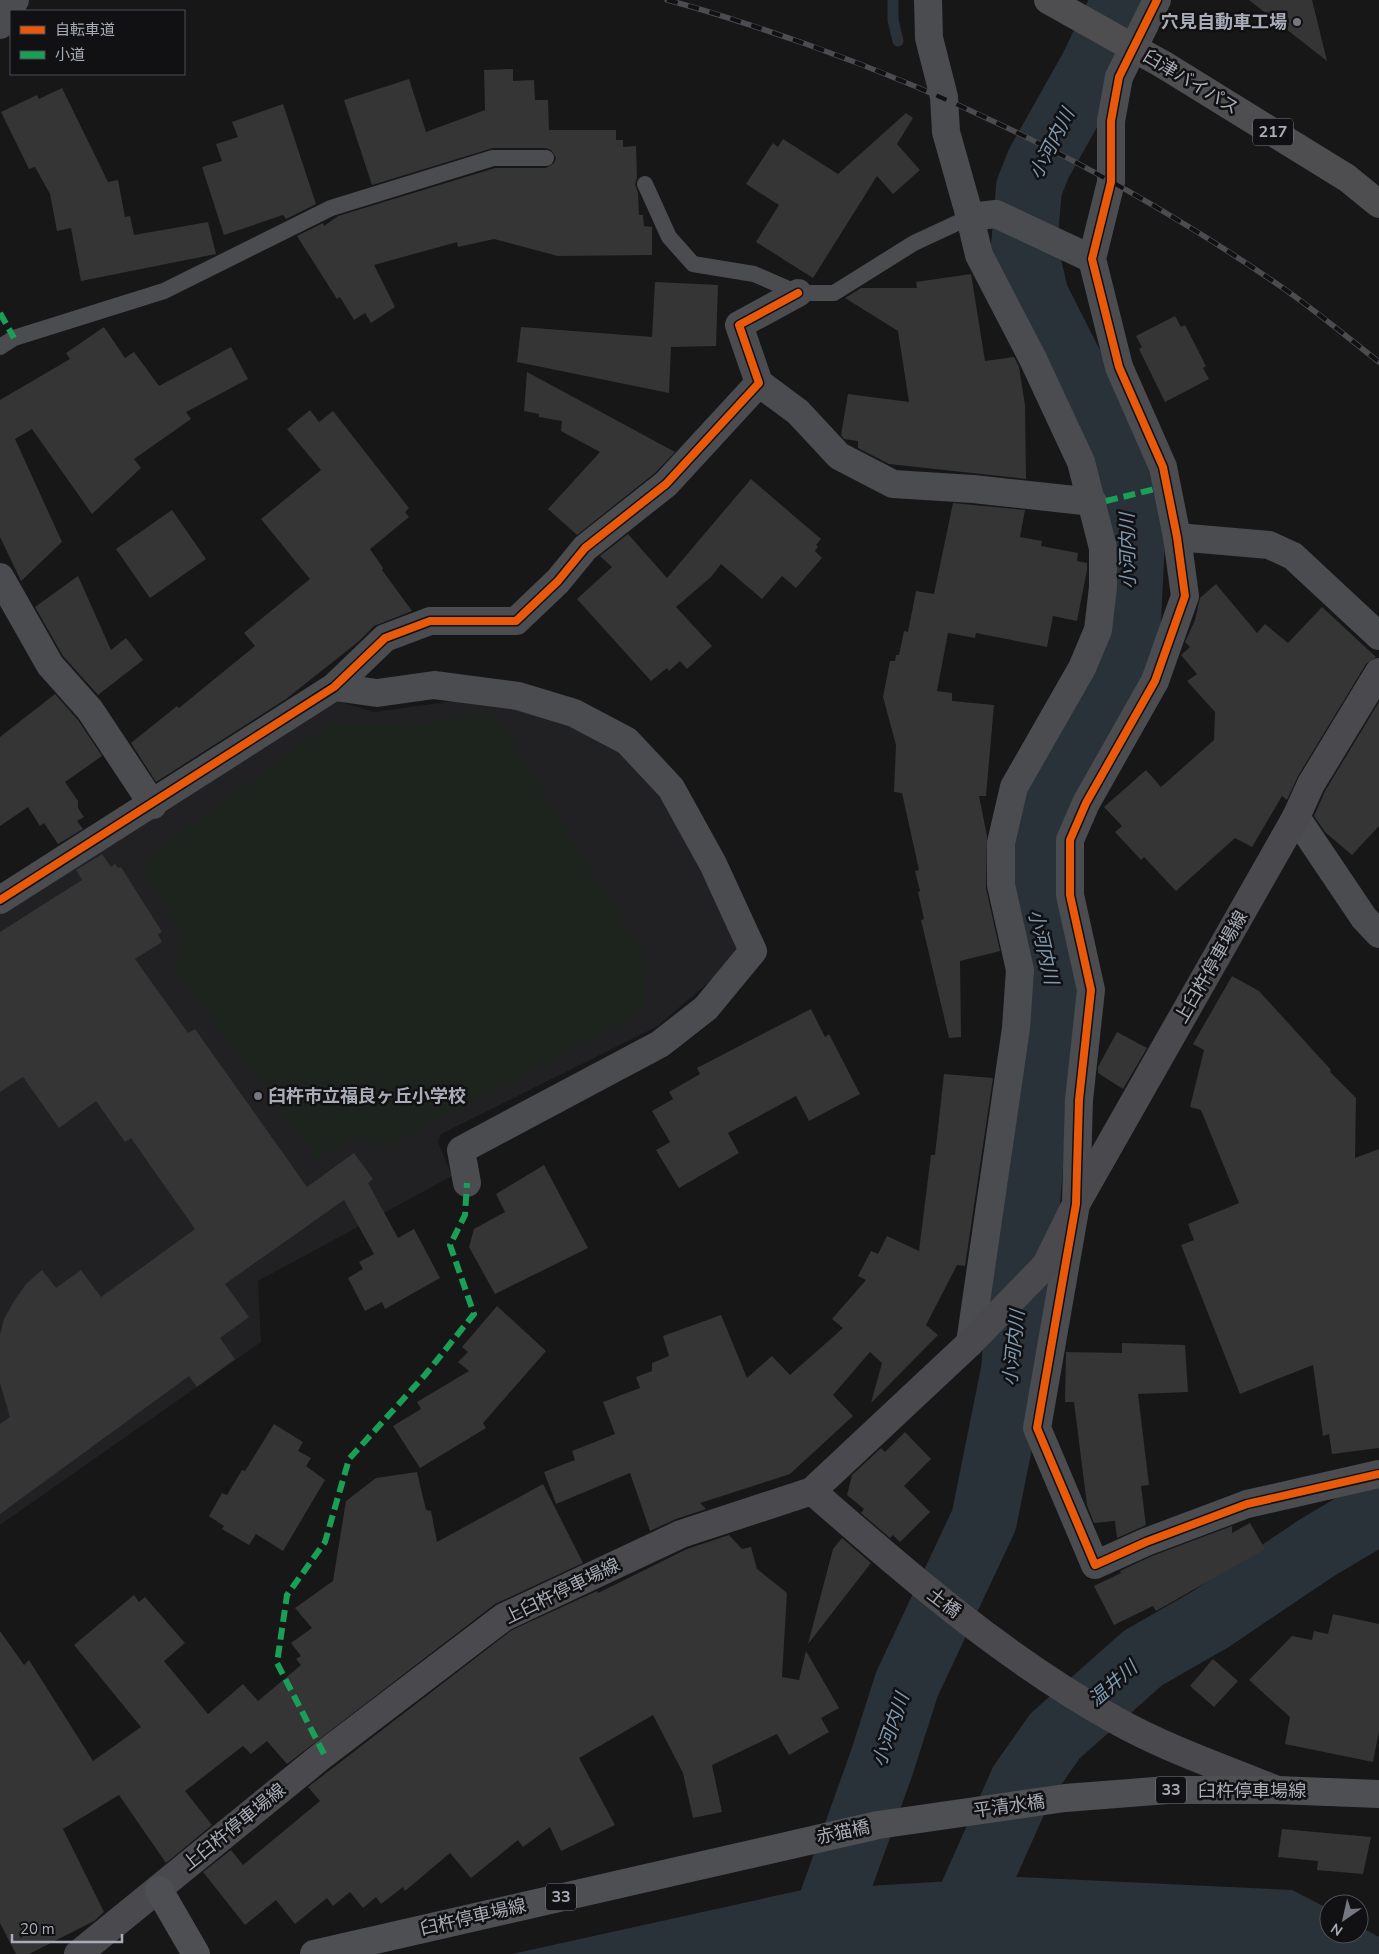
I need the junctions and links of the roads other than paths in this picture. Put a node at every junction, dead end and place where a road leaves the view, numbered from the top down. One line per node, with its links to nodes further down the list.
1 (15, 0): 5 (street)
2 (928, 0): 9 (street)
3 (1048, 0): 8 (highway, 臼津バイパス / 217, bridge)
4 (1157, 0): 10 (street)
5 (0, 25)
6 (546, 158): 12 (lane)
7 (645, 184): 11 (lane)
8 (1379, 204)
9 (983, 216): 10 (street); 11 (lane); 14 (street)
10 (1092, 259): 15 (street)
11 (798, 293): 13 (street)
12 (0, 347)
13 (759, 383): 14 (street); 19 (street)
14 (1093, 502): 26 (street)
15 (1177, 536): 17 (street); 25 (street)
16 (0, 577): 20 (street)
17 (1379, 636)
18 (1379, 672): 21 (main road, 上臼杵停車場線)
19 (334, 687): 20 (street); 24 (street)
20 (153, 804): 22 (street)
21 (1296, 817): 23 (street); 25 (main road, 上臼杵停車場線)
22 (0, 900)
23 (1379, 934)
24 (467, 1183)
25 (1076, 1204): 26 (main road, 上臼杵停車場線); 27 (street)
26 (970, 1344): 28 (main road, 上臼杵停車場線)
27 (1379, 1474)
28 (812, 1491): 29 (main road, 土橋); 34 (main road, 上臼杵停車場線)
29 (1277, 1790): 30 (main road, 臼杵停車場線 / 33); 31 (main road, 臼杵停車場線 / 33)
30 (1379, 1794)
31 (1065, 1798): 32 (main road, 平清水橋 / 33)
32 (878, 1825): 33 (main road, 赤猫橋 / 33)
33 (808, 1839): 37 (main road, 臼杵停車場線 / 33)
34 (159, 1890): 35 (main road, 上臼杵停車場線); 36 (main road)
35 (78, 1954)
36 (196, 1954)
37 (314, 1954)

